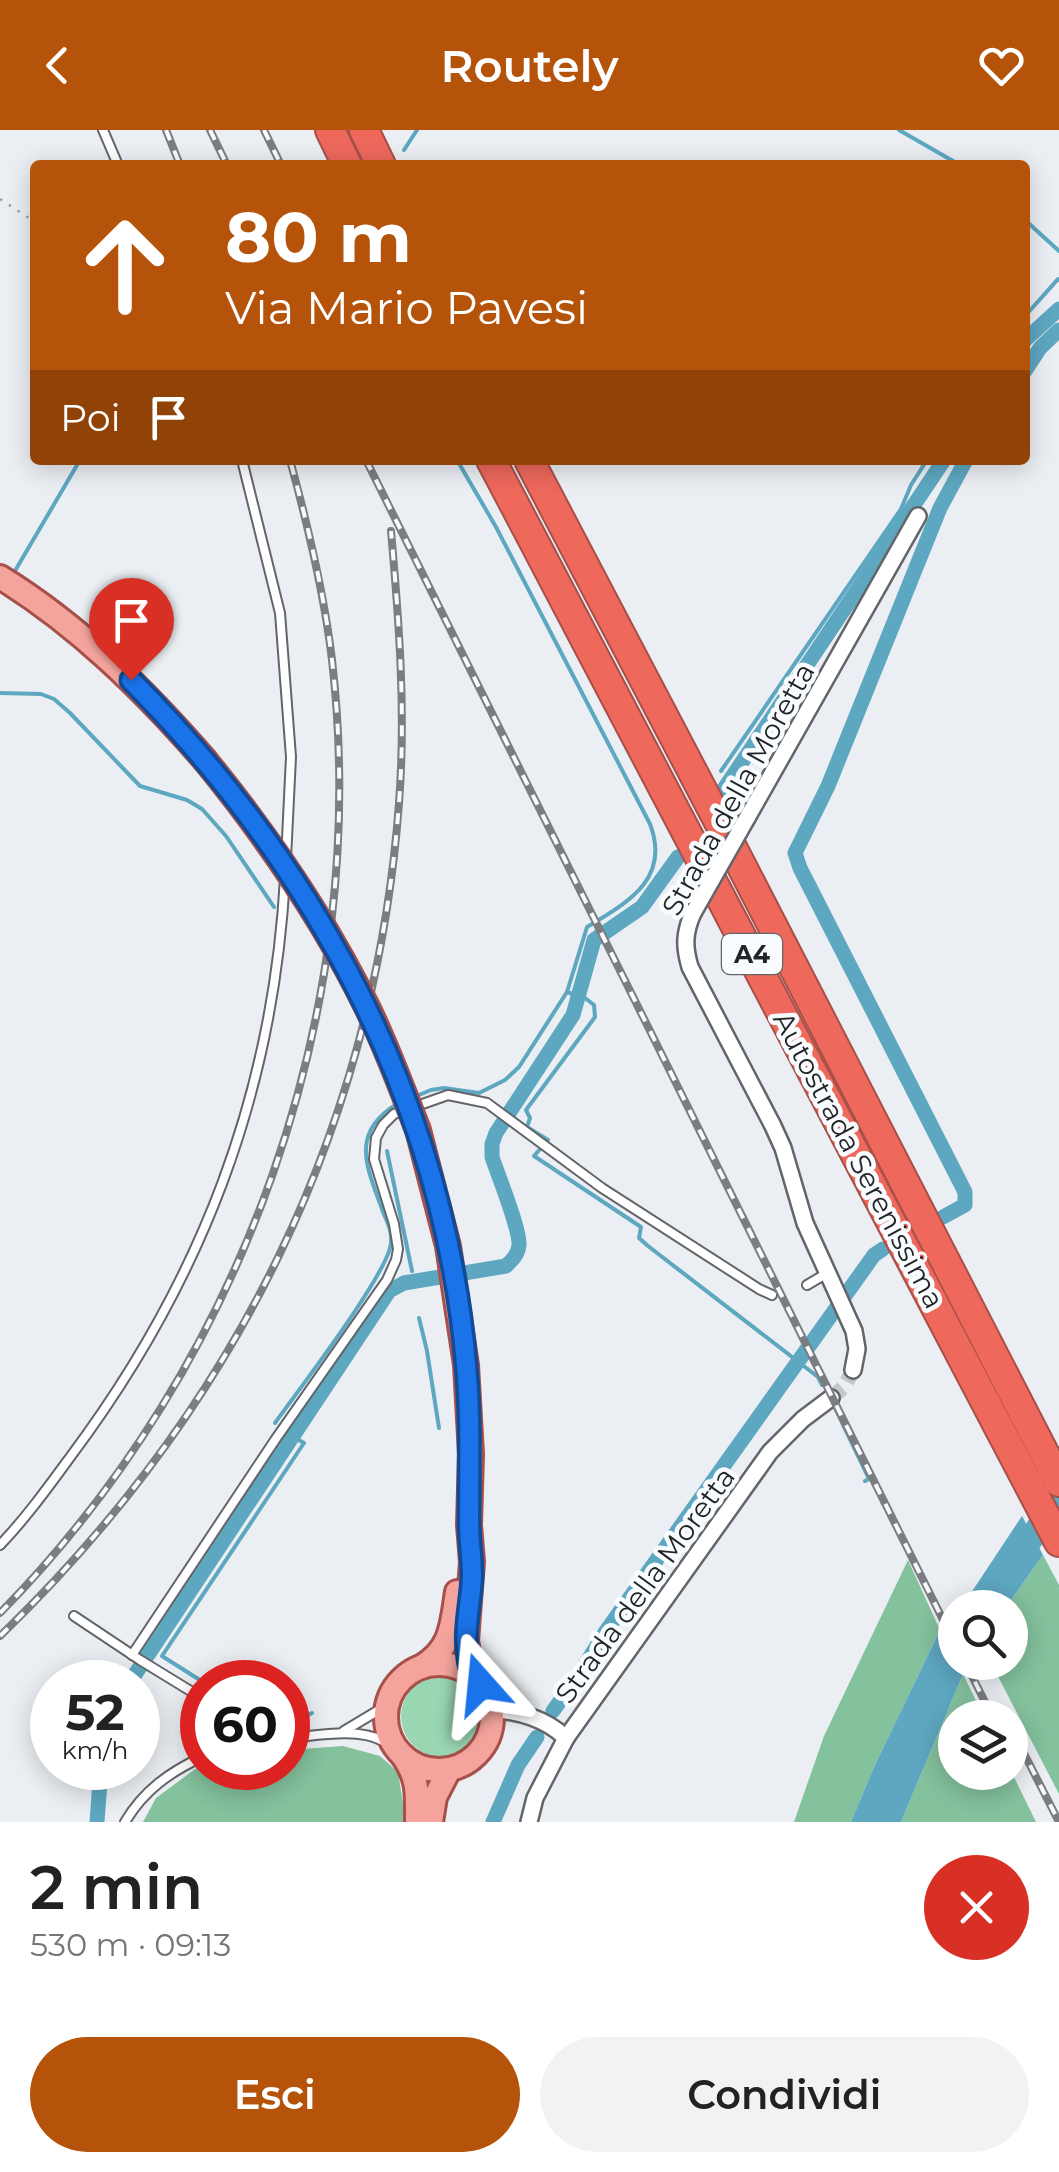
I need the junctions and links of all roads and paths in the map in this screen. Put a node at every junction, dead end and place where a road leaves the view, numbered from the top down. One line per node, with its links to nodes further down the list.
1 (103, 130): 4 (lane)
2 (330, 130): 5 (highway)
3 (364, 130): 6 (highway)
4 (116, 160)
5 (345, 160)
6 (379, 160)
7 (0, 199): 8 (path)
8 (30, 219)
9 (243, 465): 22 (lane)
10 (495, 465): 21 (highway, Autostrada Serenissima / A4)
11 (532, 465): 19 (highway, Autostrada Serenissima / A4)
12 (918, 516): 14 (street, Strada della Moretta, bridge)
13 (5, 580): 20 (main road, bridge)
14 (829, 1272): 15 (lane); 17 (street, Strada della Moretta)
15 (807, 1285)
16 (772, 1295): 24 (lane)
17 (853, 1370)
18 (831, 1398): 31 (street, Strada della Moretta)
19 (1059, 1482)
20 (469, 1524): 25 (main road); 26 (main road)
21 (1059, 1542)
22 (0, 1545)
23 (74, 1616): 24 (lane)
24 (140, 1660)
25 (421, 1667): 26 (main road); 27 (main road)
26 (472, 1674): 28 (main road)
27 (394, 1689): 29 (lane); 32 (main road)
28 (492, 1709): 31 (street); 34 (main road)
29 (340, 1734): 30 (lane); 32 (lane)
30 (310, 1736)
31 (566, 1738): 38 (street, Strada della Moretta)
32 (402, 1756): 34 (main road); 36 (main road)
33 (180, 1767): 35 (lane)
34 (449, 1770): 37 (main road)
35 (125, 1822)
36 (417, 1822)
37 (431, 1822)
38 (529, 1822)

